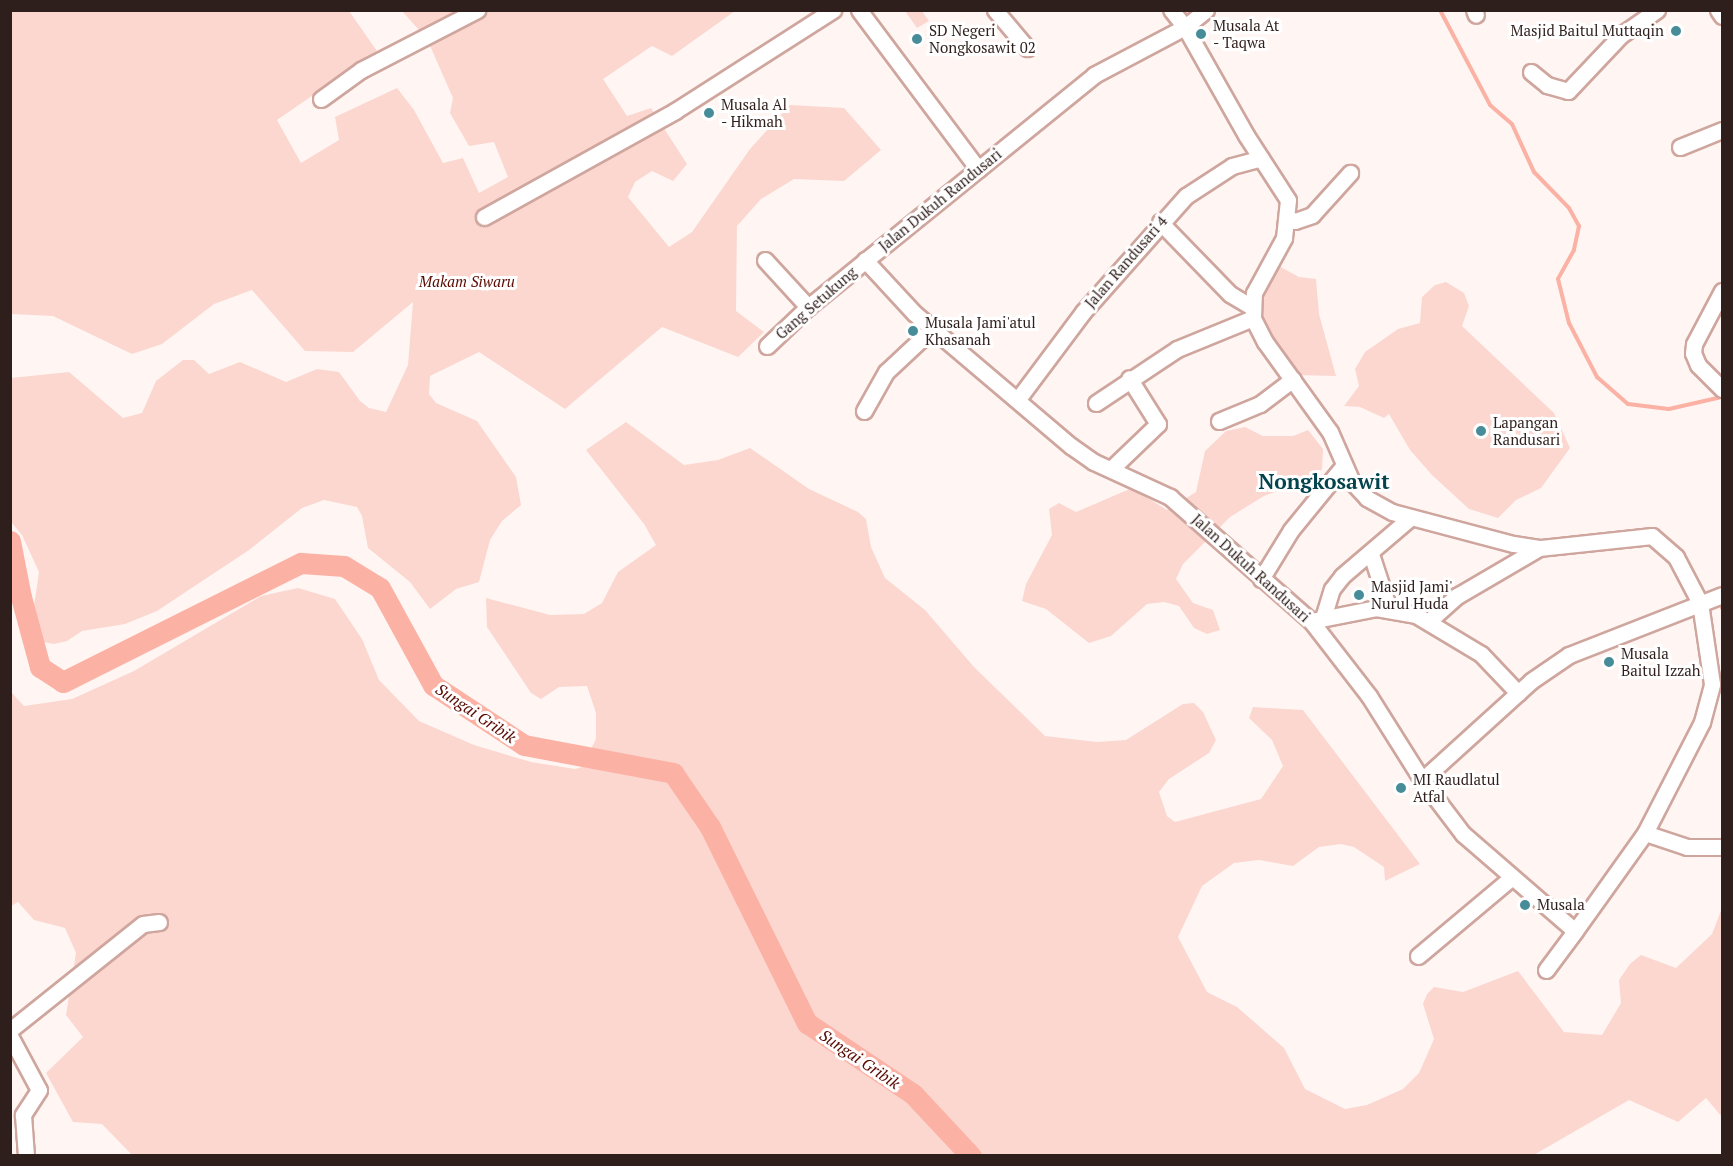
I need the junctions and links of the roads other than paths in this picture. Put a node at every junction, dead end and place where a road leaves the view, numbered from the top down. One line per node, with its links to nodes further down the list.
1 (477, 10): 13 (street)
2 (833, 10): 19 (street)
3 (859, 10): 17 (street)
4 (995, 10): 11 (street)
5 (1171, 10): 10 (street)
6 (1206, 10): 10 (street, Jalan Dukuh Randusari)
7 (1657, 10): 12 (street)
8 (1718, 10): 9 (street)
9 (1722, 16)
10 (1185, 27): 16 (street); 17 (street, Jalan Dukuh Randusari)
11 (1027, 48)
12 (1531, 72)
13 (321, 99)
14 (1722, 130): 15 (street)
15 (1680, 147)
16 (1261, 158): 20 (street); 21 (street, Jalan Randusari 4)
17 (978, 169): 23 (street, Jalan Dukuh Randusari)
18 (1350, 173): 20 (street)
19 (484, 218)
20 (1289, 219): 26 (street)
21 (1160, 222): 26 (street); 32 (street, Jalan Randusari 4)
22 (765, 260): 25 (street)
23 (865, 260): 25 (street, Gang Setukung); 27 (street, Jalan Dukuh Randusari)
24 (1722, 291): 31 (street)
25 (808, 307): 28 (street, Gang Setukung)
26 (1252, 313): 29 (street); 30 (street)
27 (932, 329): 32 (street, Jalan Dukuh Randusari); 34 (street)
28 (766, 346)
29 (1129, 378): 33 (street); 37 (street)
30 (1293, 380): 35 (street); 36 (street)
31 (1722, 389)
32 (1018, 399): 37 (street, Jalan Dukuh Randusari)
33 (1096, 403)
34 (864, 411)
35 (1219, 421)
36 (1344, 465): 38 (street); 41 (street)
37 (1111, 469): 41 (street, Jalan Dukuh Randusari)
38 (1410, 518): 39 (street); 40 (street)
39 (1539, 548): 43 (street); 46 (street)
40 (1371, 554): 44 (street); 45 (street)
41 (1262, 579): 45 (street, Jalan Dukuh Randusari)
42 (1722, 595): 43 (street)
43 (1700, 603): 47 (street); 49 (street)
44 (1389, 609): 45 (street); 46 (street)
45 (1317, 619): 48 (street, Jalan Dukuh Randusari)
46 (1428, 621): 47 (street)
47 (1518, 693): 48 (street)
48 (1422, 780): 51 (street, Jalan Dukuh Randusari)
49 (1645, 833): 50 (street); 53 (street)
50 (1722, 848)
51 (1511, 878): 53 (street, Jalan Dukuh Randusari); 54 (street)
52 (159, 922): 56 (street)
53 (1575, 931): 55 (street)
54 (1418, 956)
55 (1546, 970)
56 (10, 1030)
57 (10, 1036): 58 (street)
58 (26, 1155)

